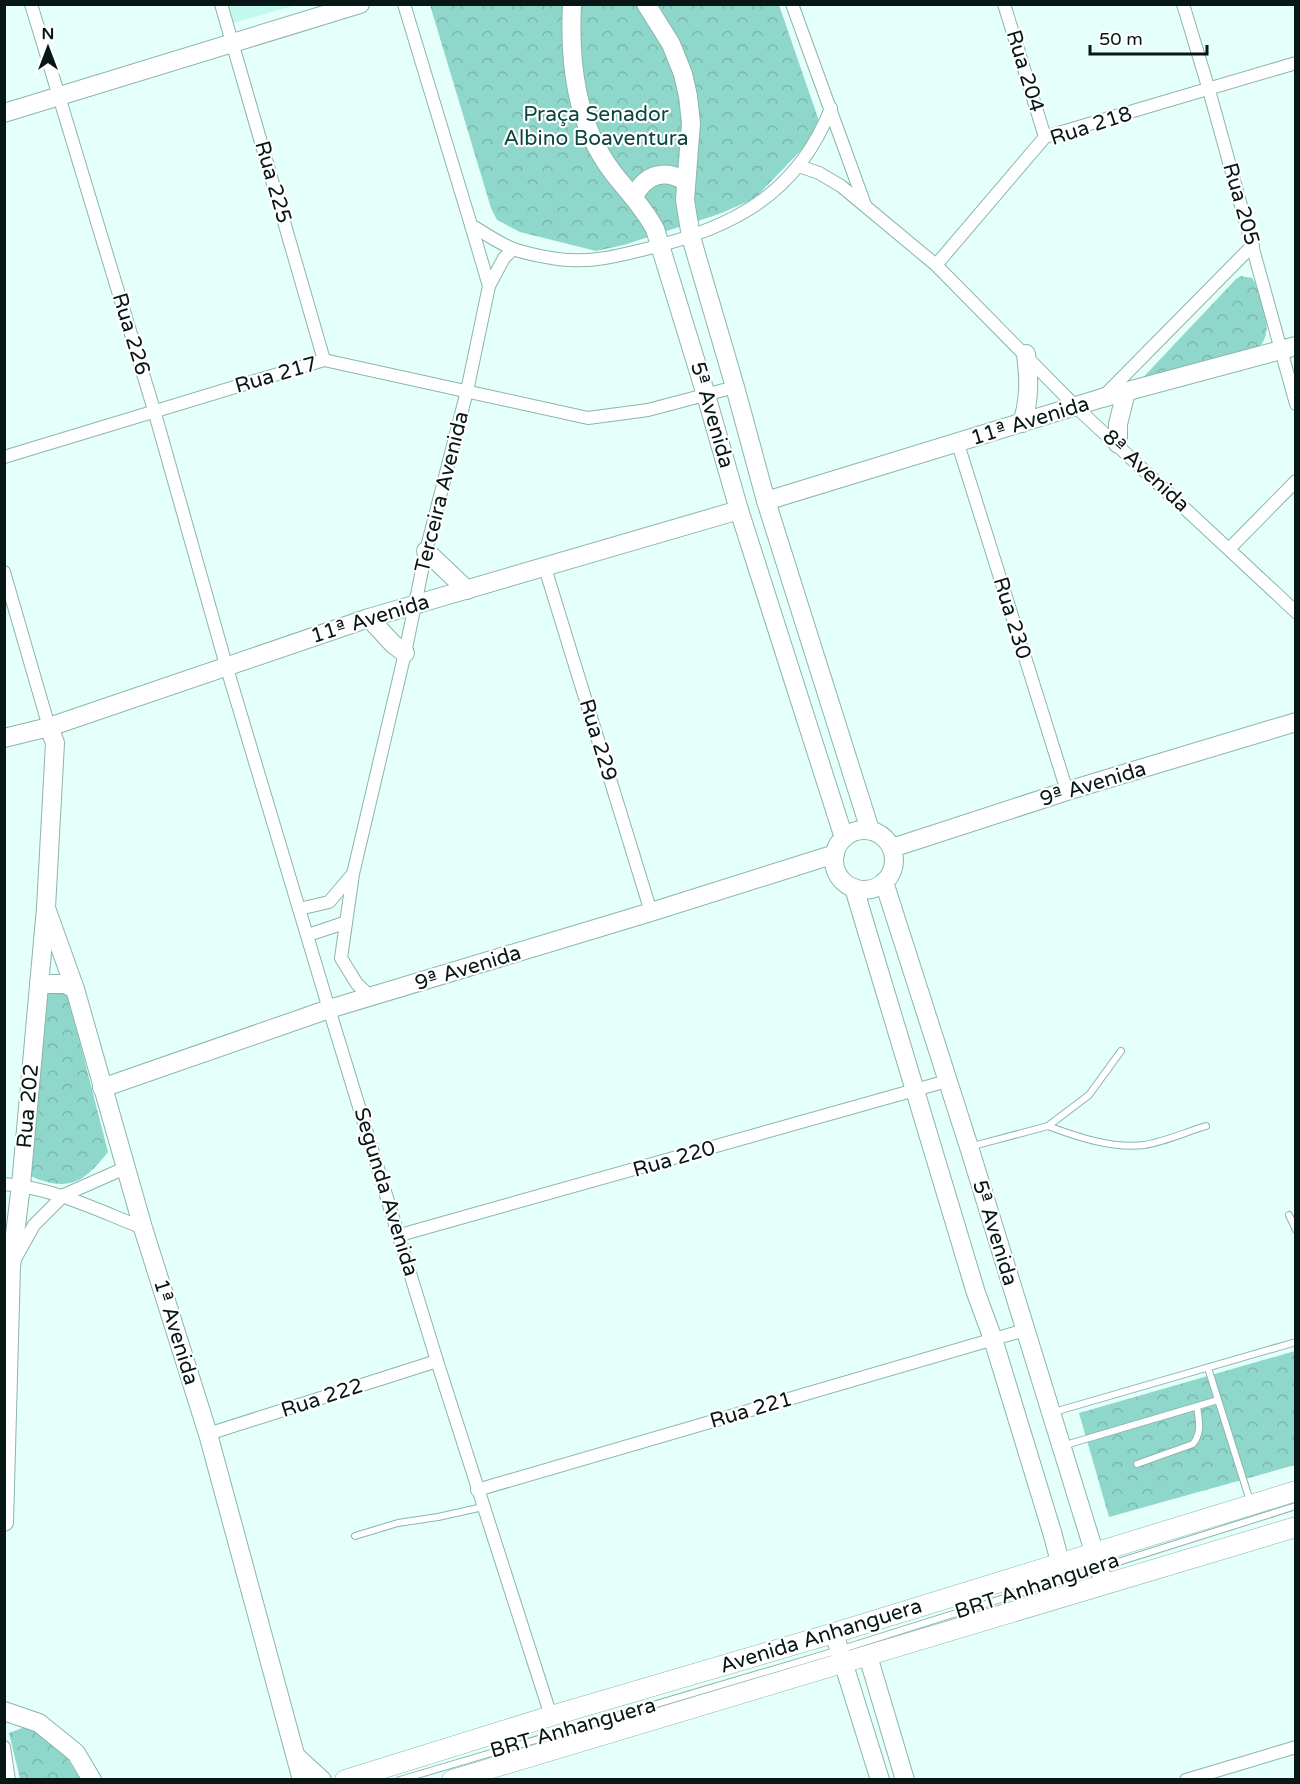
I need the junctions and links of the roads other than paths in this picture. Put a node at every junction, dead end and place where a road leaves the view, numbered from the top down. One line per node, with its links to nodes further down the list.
1 (31, 4): 13 (street, Rua 226)
2 (221, 4): 10 (street, Rua 225)
3 (360, 4): 10 (street)
4 (404, 4): 21 (street, Terceira Avenida)
5 (572, 4): 19 (street, 5ª Avenida)
6 (646, 4): 18 (street, 5ª Avenida)
7 (792, 4): 14 (street)
8 (1004, 4): 16 (street, Rua 204)
9 (1183, 4): 12 (street, Rua 205)
10 (233, 44): 13 (street); 30 (street, Rua 225)
11 (1296, 63): 12 (street, Rua 218)
12 (1209, 90): 16 (street, Rua 218); 24 (street, Rua 205)
13 (59, 96): 15 (street); 38 (street, Rua 226)
14 (831, 108): 17 (street); 20 (street)
15 (4, 113)
16 (1045, 137): 26 (street, Rua 218)
17 (799, 166): 20 (street, 8ª Avenida); 22 (street)
18 (686, 182): 19 (street); 22 (street, 5ª Avenida)
19 (634, 197): 23 (street, 5ª Avenida)
20 (866, 206): 26 (street, 8ª Avenida)
21 (471, 225): 25 (street); 27 (street, Terceira Avenida)
22 (691, 237): 23 (street); 31 (street, 5ª Avenida)
23 (661, 245): 25 (street); 34 (street, 5ª Avenida)
24 (1253, 245): 28 (street, Rua 205); 35 (street)
25 (513, 249): 27 (street, Terceira Avenida)
26 (936, 265): 29 (street, 8ª Avenida)
27 (489, 286): 32 (street, Terceira Avenida)
28 (1289, 349): 33 (street, 11ª Avenida); 36 (street, Rua 205)
29 (1026, 354): 37 (street, 8ª Avenida); 39 (street)
30 (324, 360): 32 (street, Rua 217); 38 (street, Rua 217)
31 (735, 387): 34 (street); 44 (street, 5ª Avenida)
32 (467, 391): 34 (street, Rua 217); 47 (street, Terceira Avenida)
33 (1126, 392): 35 (street, 11ª Avenida); 41 (street)
34 (706, 395): 45 (street, 5ª Avenida)
35 (1102, 398): 37 (street, 11ª Avenida)
36 (1296, 404)
37 (1077, 408): 39 (street, 11ª Avenida); 41 (street, 8ª Avenida)
38 (154, 410): 42 (street, Rua 217); 55 (street, Rua 226)
39 (1022, 423): 40 (street, 11ª Avenida)
40 (958, 444): 44 (street, 11ª Avenida); 59 (street, Rua 230)
41 (1118, 444): 46 (street, 8ª Avenida)
42 (4, 457)
43 (1296, 481): 46 (street)
44 (766, 501): 60 (street, 5ª Avenida)
45 (739, 510): 48 (street, 11ª Avenida); 61 (street, 5ª Avenida)
46 (1229, 549): 52 (street, 8ª Avenida)
47 (426, 551): 50 (street); 51 (street, Terceira Avenida)
48 (546, 568): 50 (street, 11ª Avenida); 68 (street, Rua 229)
49 (4, 572): 57 (street)
50 (467, 590): 51 (street, 11ª Avenida)
51 (416, 605): 53 (street, 11ª Avenida); 54 (street, Terceira Avenida)
52 (1296, 612)
53 (369, 618): 54 (street); 55 (street, 11ª Avenida)
54 (405, 653): 63 (street, Terceira Avenida)
55 (226, 665): 57 (street, 11ª Avenida); 67 (street, Segunda Avenida)
56 (1296, 722): 59 (street, 9ª Avenida)
57 (49, 727): 58 (street, 11ª Avenida); 66 (street, Rua 202)
58 (4, 738)
59 (1067, 791): 62 (street, 9ª Avenida)
60 (870, 830): 61 (street); 62 (street)
61 (839, 846): 65 (street); 68 (street, 9ª Avenida)
62 (892, 848): 64 (street)
63 (353, 874): 67 (street, Terceira Avenida); 69 (street, Terceira Avenida)
64 (884, 882): 65 (street); 76 (street, 5ª Avenida)
65 (854, 888): 78 (street, 5ª Avenida)
66 (46, 908): 71 (street, Rua 202); 72 (street, 1ª Avenida)
67 (299, 909): 70 (street, Segunda Avenida)
68 (651, 912): 73 (street, 9ª Avenida)
69 (344, 923): 70 (street); 73 (street, Terceira Avenida)
70 (308, 935): 74 (street, Segunda Avenida)
71 (39, 984): 72 (street); 83 (street, Rua 202)
72 (75, 989): 77 (street, 1ª Avenida)
73 (370, 997): 74 (street, 9ª Avenida)
74 (329, 1009): 77 (street, 9ª Avenida); 88 (street, Segunda Avenida)
75 (1121, 1051): 79 (lane)
76 (947, 1081): 78 (street, Rua 220); 81 (street, 5ª Avenida)
77 (102, 1088): 82 (street, 1ª Avenida)
78 (916, 1090): 88 (street, Rua 220); 91 (street, 5ª Avenida)
79 (1048, 1126): 80 (lane); 81 (lane)
80 (1206, 1126)
81 (969, 1147): 90 (street, 5ª Avenida)
82 (126, 1167): 84 (street); 86 (street, 1ª Avenida)
83 (13, 1185): 84 (street); 89 (street, Rua 202)
84 (64, 1195): 86 (street); 89 (street)
85 (1289, 1215): 87 (lane)
86 (143, 1228): 98 (street, 1ª Avenida)
87 (1296, 1230)
88 (400, 1235): 93 (street, Segunda Avenida)
89 (11, 1267): 106 (street, Rua 202)
90 (1025, 1330): 91 (street, Rua 221); 97 (street, 5ª Avenida)
91 (993, 1339): 101 (street, Rua 221); 109 (street, 5ª Avenida)
92 (1296, 1342): 94 (lane)
93 (437, 1361): 98 (street, Rua 222); 101 (street, Segunda Avenida)
94 (1208, 1368): 95 (lane); 97 (lane)
95 (1218, 1400): 96 (lane); 103 (lane)
96 (1197, 1407): 99 (lane); 100 (lane)
97 (1051, 1413): 99 (street, 5ª Avenida)
98 (208, 1434): 117 (street, 1ª Avenida)
99 (1062, 1446): 110 (street, 5ª Avenida)
100 (1137, 1464)
101 (477, 1490): 105 (street, Segunda Avenida)
102 (1296, 1491): 103 (main road, Avenida Anhanguera)
103 (1250, 1504): 110 (main road, Avenida Anhanguera)
104 (1296, 1506): 110 (lane, BRT Anhanguera)
105 (483, 1507): 108 (lane); 114 (street, Segunda Avenida)
106 (4, 1522)
107 (1296, 1527): 110 (main road, Avenida Anhanguera)
108 (355, 1536)
109 (1060, 1562): 110 (main road, Avenida Anhanguera); 111 (main road, Avenida Anhanguera)
110 (1099, 1568): 111 (lane, BRT Anhanguera); 112 (main road, Avenida Anhanguera)
111 (839, 1648): 112 (main road, Avenida Anhanguera); 114 (main road, Avenida Anhanguera); 123 (lane, BRT Anhanguera); 124 (main road, Avenida Anhanguera); 125 (street)
112 (868, 1656): 126 (street)
113 (4, 1711): 119 (street)
114 (551, 1716): 122 (main road, Avenida Anhanguera)
115 (4, 1747): 118 (street)
116 (1296, 1748): 127 (street)
117 (297, 1757): 120 (street, 1ª Avenida); 121 (street)
118 (9, 1779)
119 (92, 1779)
120 (302, 1779)
121 (322, 1779)
122 (345, 1779)
123 (400, 1779)
124 (452, 1779)
125 (880, 1779)
126 (905, 1779)
127 (1186, 1779)

